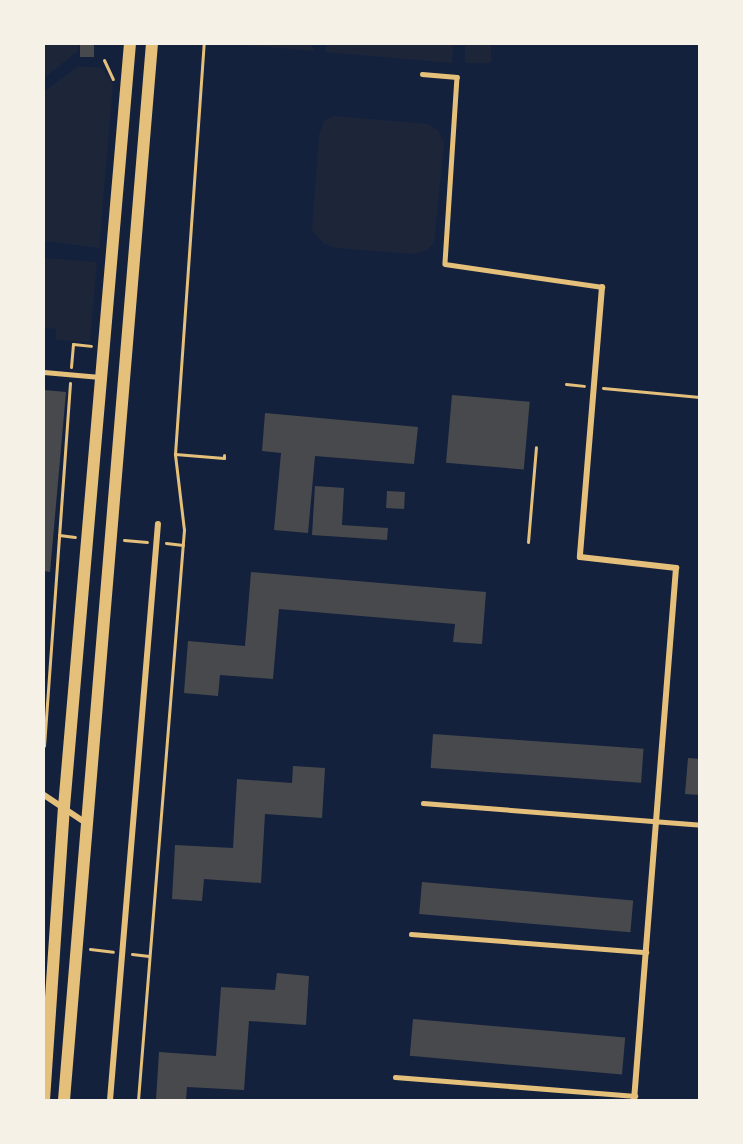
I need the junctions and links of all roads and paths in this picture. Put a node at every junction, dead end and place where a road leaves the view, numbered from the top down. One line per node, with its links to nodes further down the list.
1 (130, 44): 11 (main road)
2 (152, 44): 29 (main road)
3 (204, 44): 16 (path)
4 (104, 60): 6 (path)
5 (423, 74): 7 (lane)
6 (115, 83)
7 (602, 287): 13 (street)
8 (93, 346): 10 (path)
9 (44, 372): 10 (lane)
10 (71, 375): 11 (lane); 24 (path)
11 (102, 377): 27 (main road)
12 (566, 384): 13 (path)
13 (594, 387): 14 (path); 28 (street)
14 (699, 397)
15 (536, 447): 21 (path)
16 (175, 454): 17 (path); 23 (path)
17 (224, 455)
18 (158, 524): 22 (street)
19 (122, 540): 20 (path)
20 (148, 542)
21 (528, 542)
22 (156, 543): 23 (path); 33 (street)
23 (183, 545): 35 (path)
24 (44, 746)
25 (44, 795): 27 (street)
26 (423, 803): 28 (lane)
27 (64, 807): 29 (street); 38 (main road)
28 (656, 822): 30 (lane); 34 (street)
29 (87, 824): 32 (main road)
30 (699, 825)
31 (411, 934): 34 (lane)
32 (77, 947): 33 (path); 39 (main road)
33 (122, 952): 35 (path); 40 (street)
34 (646, 952): 37 (street)
35 (149, 956): 41 (path)
36 (395, 1077): 37 (lane)
37 (634, 1098)
38 (44, 1101)
39 (64, 1101)
40 (110, 1101)
41 (138, 1101)

